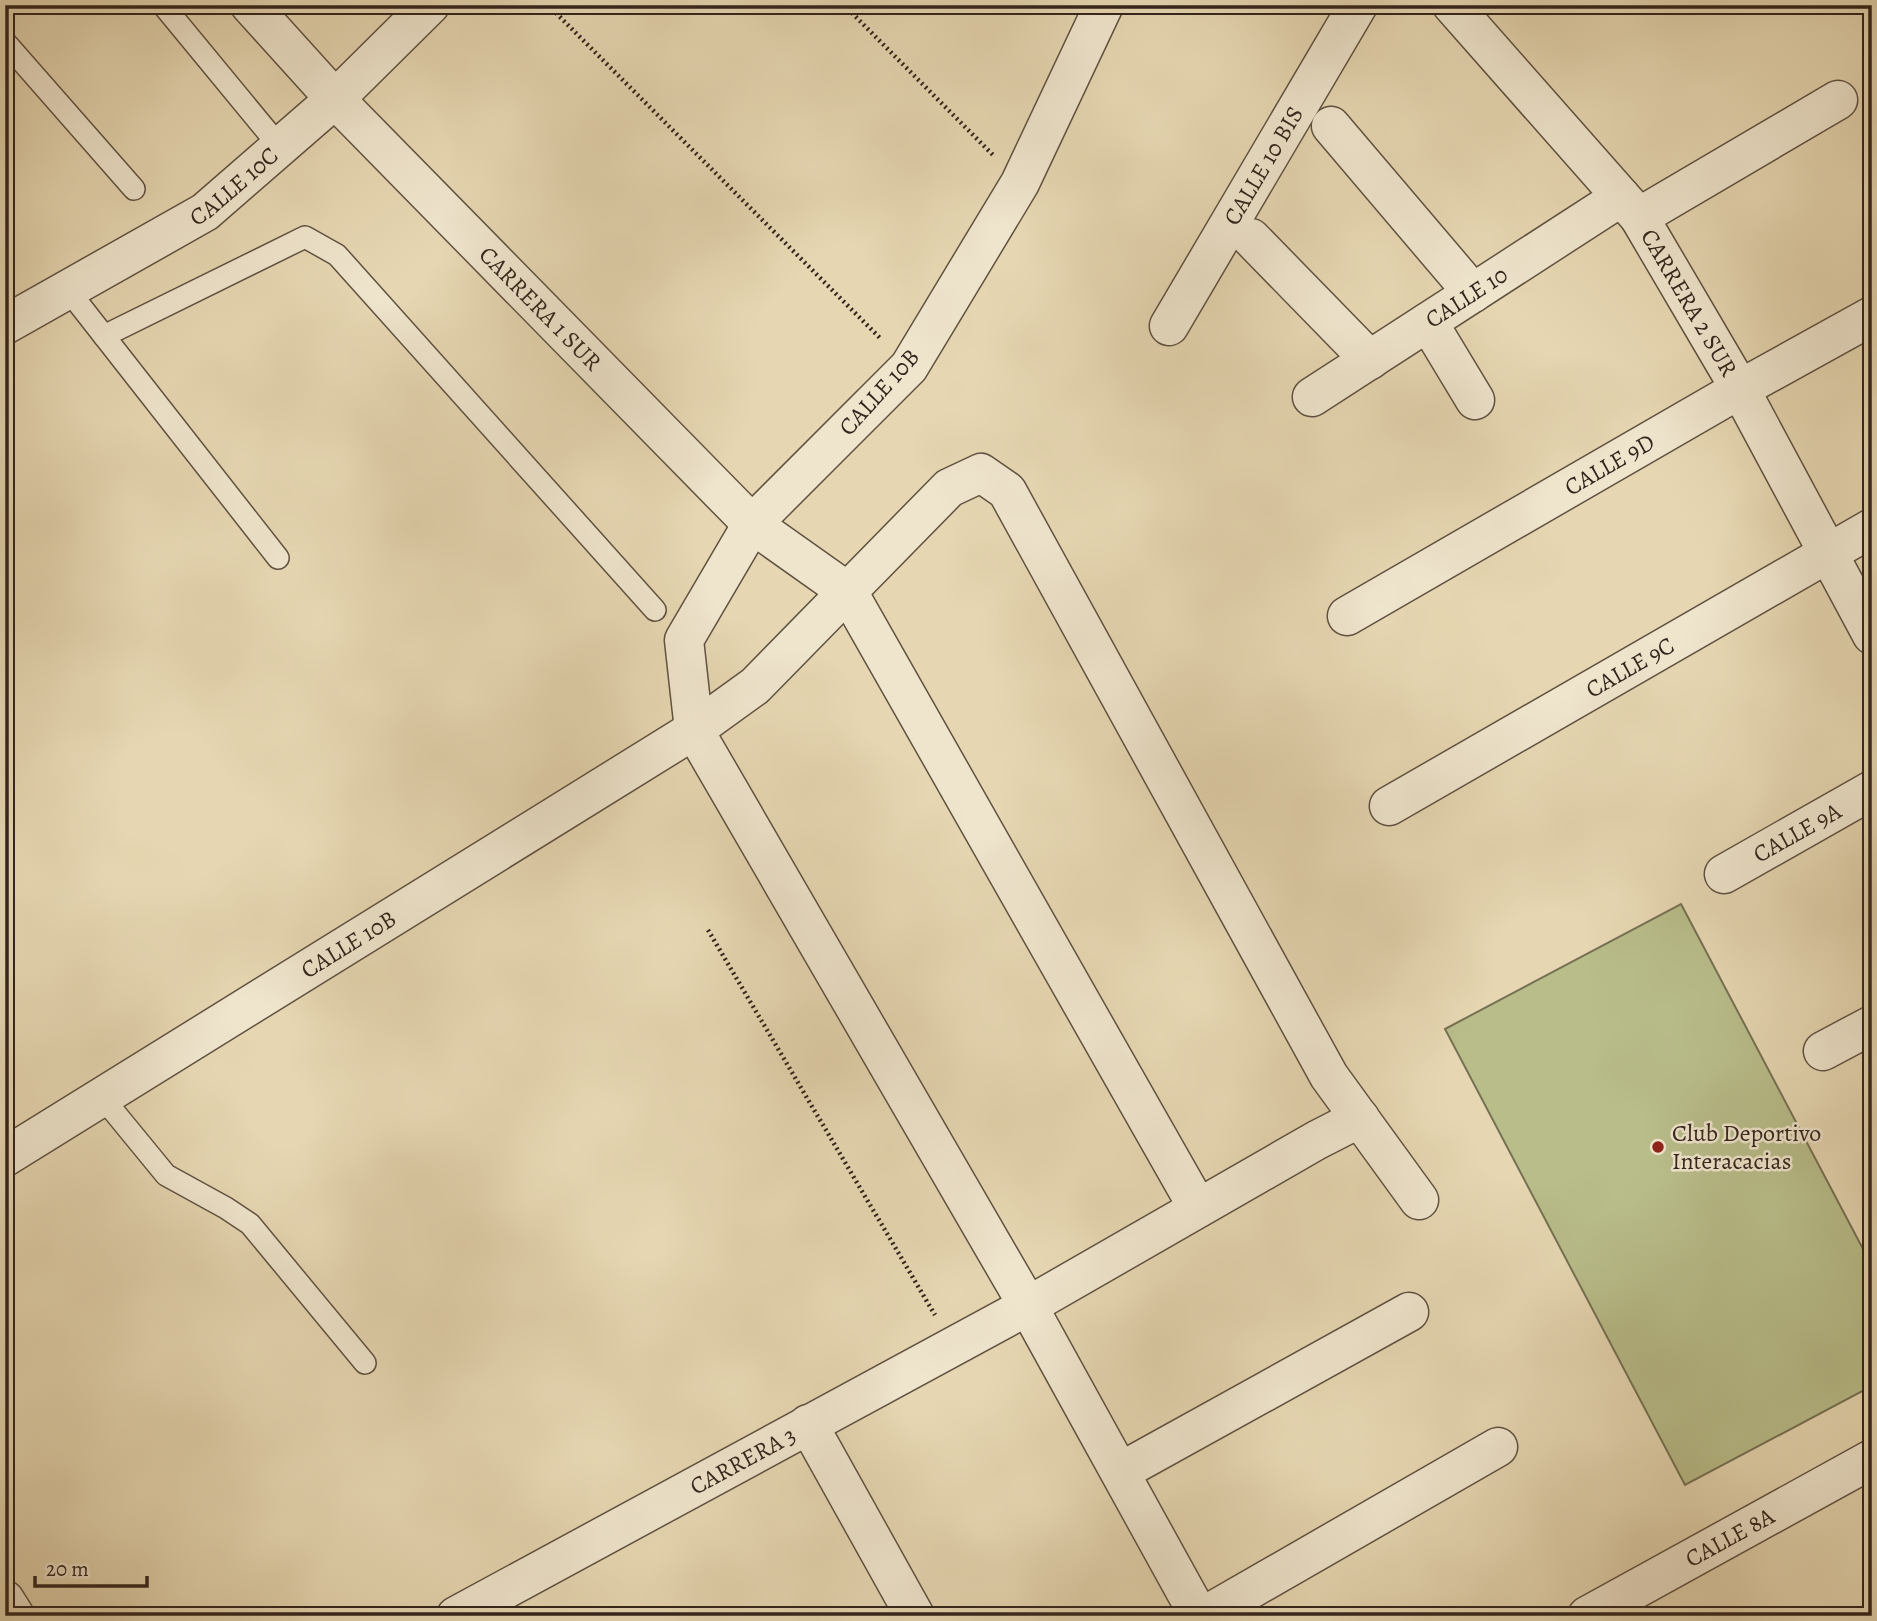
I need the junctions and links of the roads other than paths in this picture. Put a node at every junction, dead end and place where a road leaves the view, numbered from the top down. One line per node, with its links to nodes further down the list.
1 (163, 5): 11 (lane)
2 (250, 5): 8 (street, CARRERA 1 SUR)
3 (430, 5): 8 (street, CALLE 10C)
4 (1104, 5): 26 (street, CALLE 10B)
5 (1358, 5): 20 (street, CALLE 10 BIS)
6 (1452, 5): 13 (street, CARRERA 2 SUR)
7 (5, 41): 12 (lane)
8 (335, 99): 11 (street, CALLE 10C); 26 (street, CARRERA 1 SUR)
9 (1838, 100): 13 (street, CALLE 10)
10 (1331, 126): 16 (street)
11 (279, 147): 15 (street, CALLE 10C)
12 (134, 189)
13 (1630, 207): 16 (street, CALLE 10); 23 (street, CARRERA 2 SUR)
14 (1251, 238): 22 (street)
15 (68, 290): 19 (street, CALLE 10C); 21 (lane)
16 (1473, 293): 18 (street, CALLE 10)
17 (1872, 316): 23 (street, CALLE 9D)
18 (1428, 322): 22 (street, CALLE 10); 25 (street)
19 (5, 325)
20 (1170, 326)
21 (104, 336): 29 (lane); 31 (lane)
22 (1370, 360): 24 (street, CALLE 10)
23 (1740, 389): 28 (street, CARRERA 2 SUR); 32 (street, CALLE 9D)
24 (1312, 397)
25 (1475, 400)
26 (752, 524): 30 (street, CARRERA 1 SUR); 34 (street, CALLE 10B)
27 (1872, 528): 28 (street, CALLE 9C)
28 (1826, 553): 33 (street, CARRERA 2 SUR); 36 (street, CALLE 9C)
29 (278, 558)
30 (848, 592): 34 (street, CALLE 10B); 41 (street, CALLE 10B); 44 (street)
31 (655, 610)
32 (1347, 615)
33 (1872, 635)
34 (694, 730): 40 (street, CALLE 10B); 45 (street)
35 (1872, 790): 37 (street, CALLE 9A)
36 (1389, 806)
37 (1724, 874)
38 (1872, 1025): 39 (street)
39 (1823, 1051)
40 (102, 1097): 42 (street, CALLE 10B); 47 (lane)
41 (1360, 1118): 43 (street); 44 (street, CARRERA 3)
42 (5, 1157)
43 (1419, 1200)
44 (1198, 1208): 45 (street, CARRERA 3)
45 (1028, 1306): 48 (street, CARRERA 3); 51 (street)
46 (1409, 1312): 51 (street)
47 (365, 1363)
48 (807, 1424): 54 (street, CARRERA 3); 55 (street)
49 (1498, 1447): 56 (street)
50 (1872, 1459): 57 (street, CALLE 8A)
51 (1120, 1472): 56 (street)
52 (5, 1600): 53 (street)
53 (15, 1616)
54 (456, 1616)
55 (915, 1616)
56 (1202, 1616)
57 (1587, 1616)

